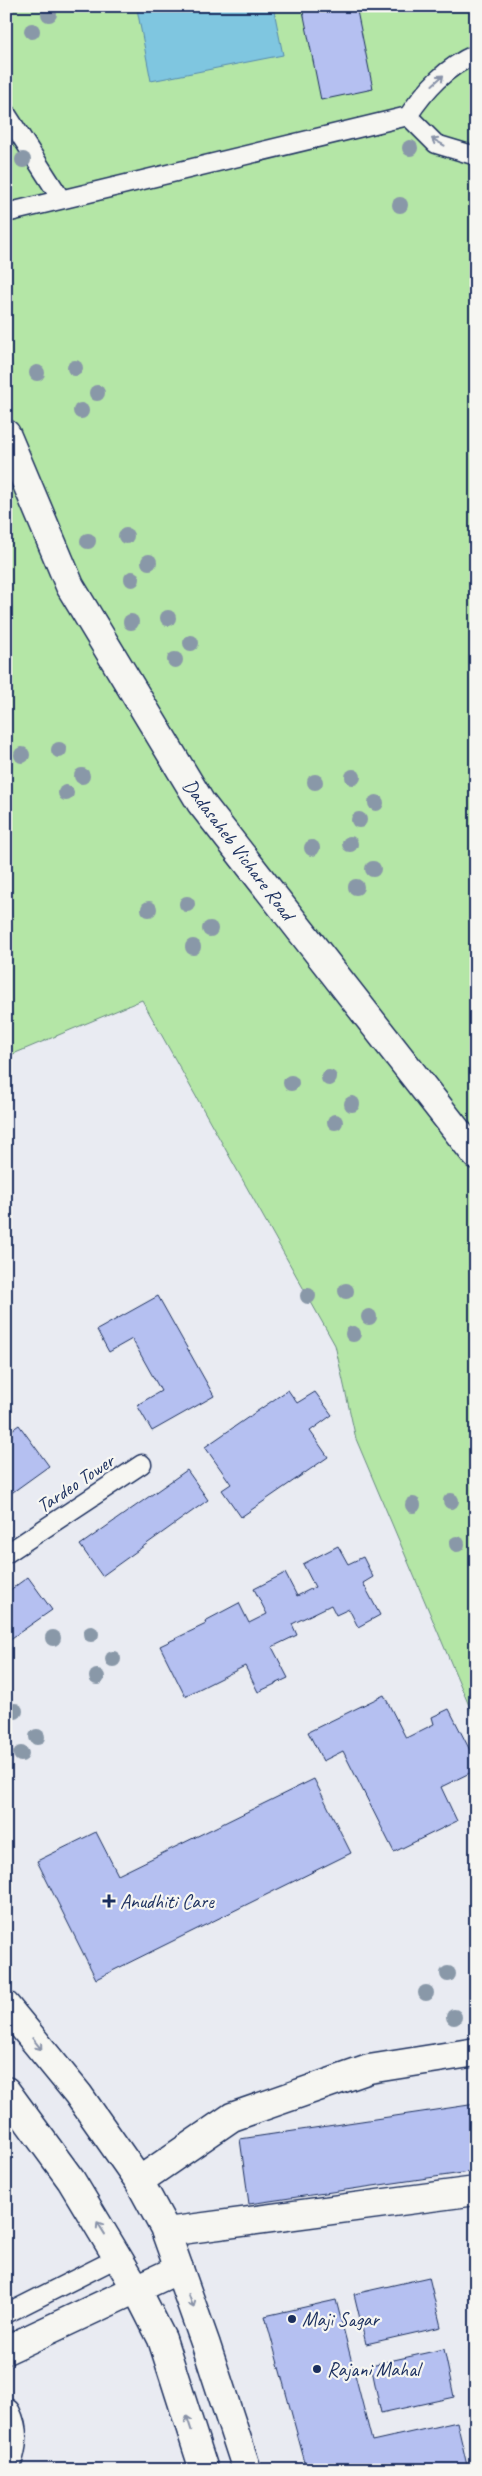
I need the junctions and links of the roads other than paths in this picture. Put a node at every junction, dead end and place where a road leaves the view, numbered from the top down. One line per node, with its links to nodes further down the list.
1 (476, 54): 3 (lane, one-way to 1)
2 (6, 113): 5 (lane)
3 (408, 116): 4 (lane, one-way to 3); 5 (lane)
4 (476, 156)
5 (61, 199): 6 (lane)
6 (6, 213)
7 (6, 434): 8 (street, Dadasaheb Vichare Road)
8 (476, 1156)
9 (142, 1464): 10 (lane, Tardeo Tower)
10 (6, 1554)
11 (6, 2006): 14 (street, one-way to 14)
12 (476, 2052): 14 (street)
13 (6, 2091): 17 (street, one-way to 13)
14 (139, 2181): 16 (street)
15 (476, 2192): 16 (street)
16 (166, 2232): 18 (street)
17 (119, 2258): 19 (street); 20 (lane)
18 (179, 2269): 19 (street); 25 (street, one-way to 25)
19 (136, 2288): 21 (street); 24 (street, one-way to 19)
20 (6, 2314)
21 (6, 2350)
22 (6, 2413): 23 (street)
23 (6, 2466)
24 (204, 2470)
25 (247, 2470)

